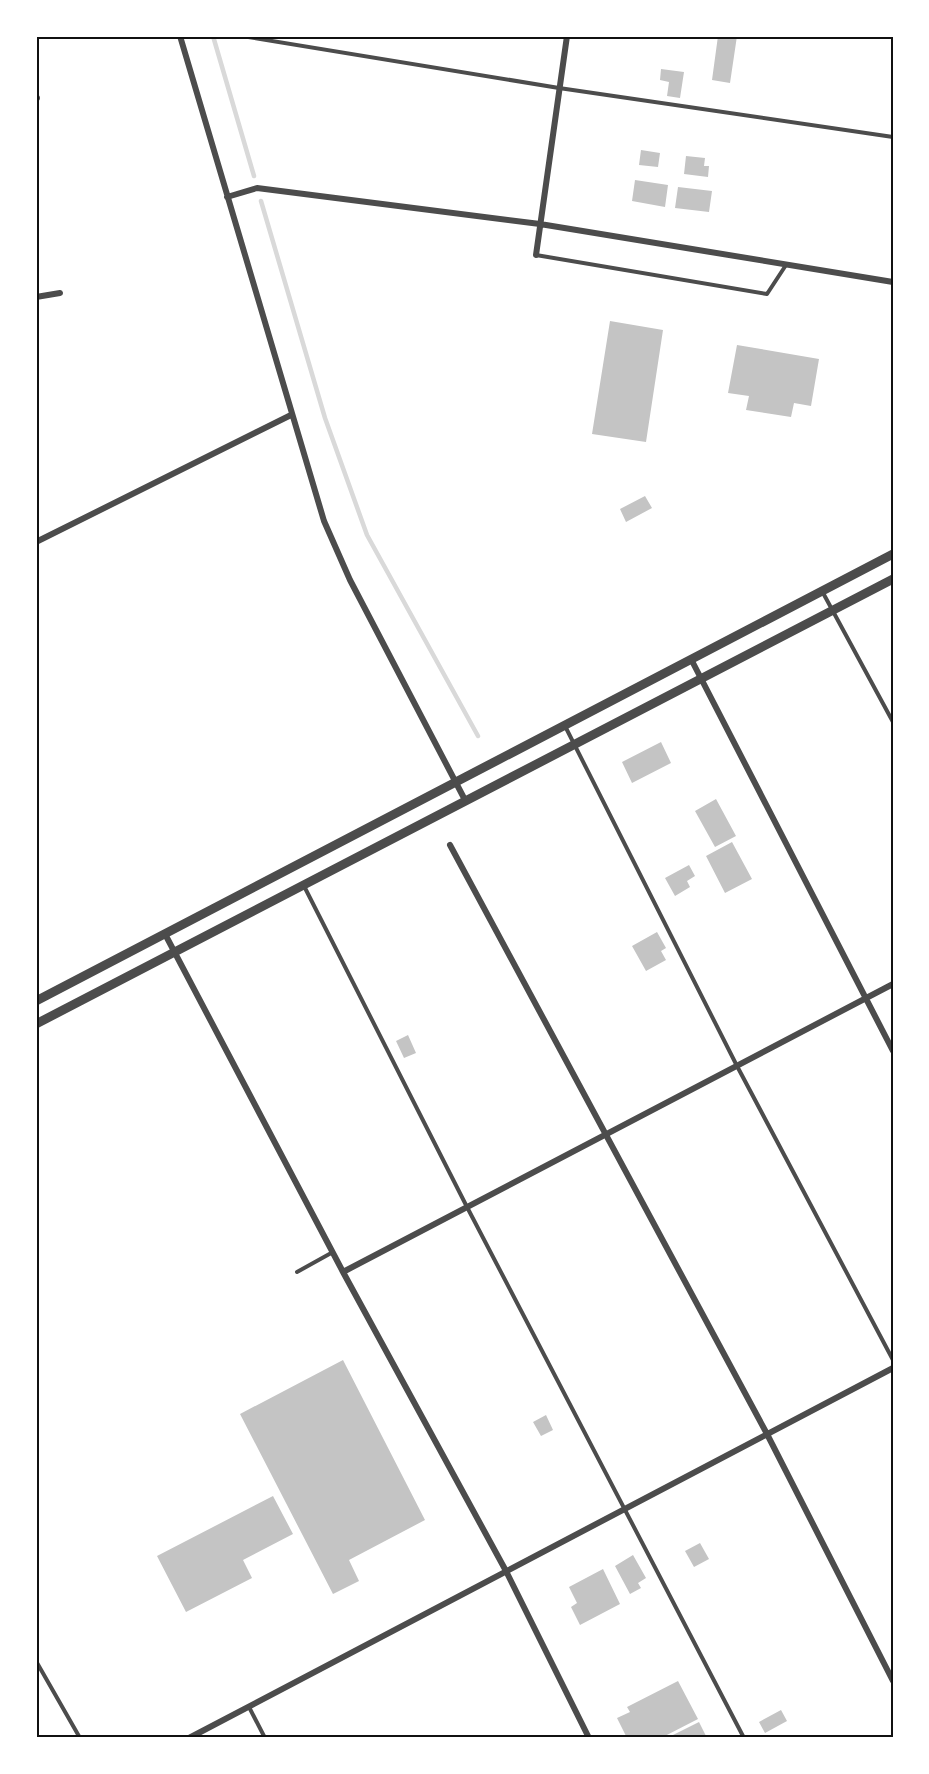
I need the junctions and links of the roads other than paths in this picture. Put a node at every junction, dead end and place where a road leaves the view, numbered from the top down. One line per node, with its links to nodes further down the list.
1 (180, 36): 6 (street)
2 (242, 36): 4 (lane)
3 (567, 36): 4 (street)
4 (560, 88): 5 (lane); 7 (street)
5 (893, 138)
6 (227, 197): 7 (street); 13 (street)
7 (540, 224): 8 (street); 9 (street)
8 (536, 255): 9 (lane)
9 (786, 265): 10 (street)
10 (893, 282)
11 (60, 293): 12 (street)
12 (36, 297)
13 (291, 415): 14 (street); 24 (street)
14 (36, 542)
15 (893, 554): 17 (street)
16 (893, 579): 18 (street)
17 (822, 591): 18 (lane); 19 (street)
18 (832, 610): 20 (street); 21 (lane)
19 (690, 660): 20 (street); 22 (street)
20 (700, 679): 23 (street); 31 (street)
21 (893, 722)
22 (565, 725): 23 (lane); 24 (street)
23 (574, 744): 25 (street); 35 (lane)
24 (455, 782): 25 (street); 28 (street)
25 (465, 800): 27 (street)
26 (450, 844): 36 (street)
27 (303, 885): 29 (street); 37 (lane)
28 (165, 934): 29 (street); 32 (street)
29 (174, 952): 33 (street); 38 (street)
30 (893, 984): 31 (street)
31 (865, 999): 34 (street); 35 (street)
32 (36, 1001)
33 (36, 1024)
34 (893, 1051)
35 (737, 1066): 36 (street); 41 (lane)
36 (606, 1134): 37 (street); 43 (street)
37 (467, 1207): 40 (street); 44 (lane)
38 (333, 1252): 39 (lane); 40 (street)
39 (297, 1272)
40 (344, 1272): 45 (street)
41 (893, 1360)
42 (893, 1368): 43 (street)
43 (767, 1434): 44 (street); 47 (street)
44 (625, 1509): 45 (street); 53 (lane)
45 (507, 1571): 48 (street); 52 (street)
46 (36, 1660): 49 (lane)
47 (893, 1681)
48 (249, 1706): 50 (street); 51 (lane)
49 (81, 1738)
50 (189, 1738)
51 (265, 1738)
52 (589, 1738)
53 (744, 1738)

